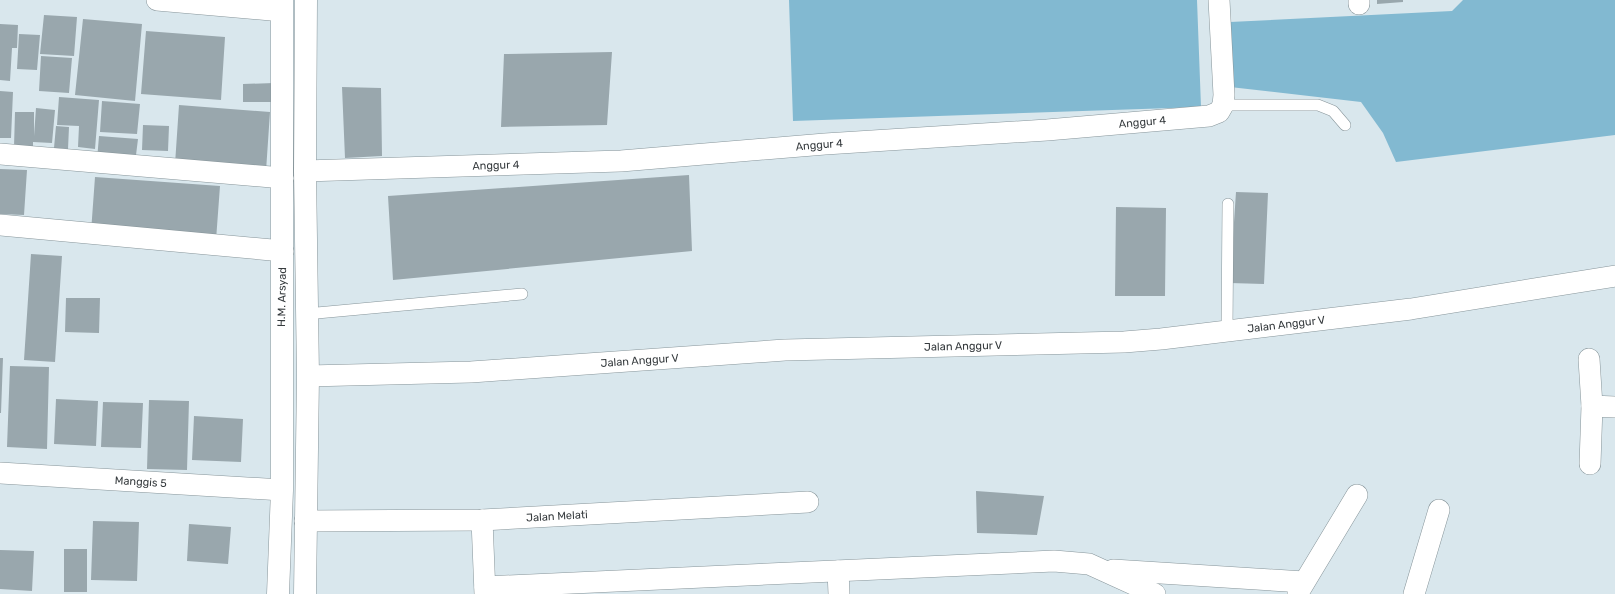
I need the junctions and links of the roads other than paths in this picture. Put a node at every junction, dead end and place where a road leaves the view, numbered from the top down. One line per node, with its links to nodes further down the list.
1 (157, 0): 4 (street)
2 (306, 0): 8 (street)
3 (1219, 0): 5 (street)
4 (282, 6): 9 (street, H.M. Arsyad)
5 (1223, 104): 6 (lane); 8 (street, Anggur 4)
6 (1345, 125)
7 (0, 154): 9 (street)
8 (305, 171): 15 (street)
9 (283, 178): 12 (street, H.M. Arsyad)
10 (1228, 204): 16 (lane)
11 (0, 225): 12 (street)
12 (283, 252): 23 (street, H.M. Arsyad)
13 (1615, 276): 16 (street, Jalan Anggur V)
14 (522, 294): 15 (lane)
15 (306, 314): 18 (street)
16 (1227, 332): 18 (street, Jalan Anggur V)
17 (1589, 359): 19 (street)
18 (308, 376): 28 (street)
19 (1592, 406): 20 (street); 21 (street)
20 (1615, 407)
21 (1590, 464)
22 (0, 473): 23 (street, Manggis 5)
23 (282, 490): 33 (street, H.M. Arsyad)
24 (1357, 496): 31 (street)
25 (808, 502): 27 (street, Jalan Melati)
26 (1439, 510): 37 (street)
27 (482, 520): 28 (street, Jalan Melati); 32 (street)
28 (306, 521): 34 (street)
29 (1100, 569): 30 (street); 31 (street); 36 (street)
30 (838, 571): 32 (street); 35 (street)
31 (1301, 588)
32 (485, 591)
33 (278, 594)
34 (305, 594)
35 (839, 594)
36 (1154, 594)
37 (1414, 594)

